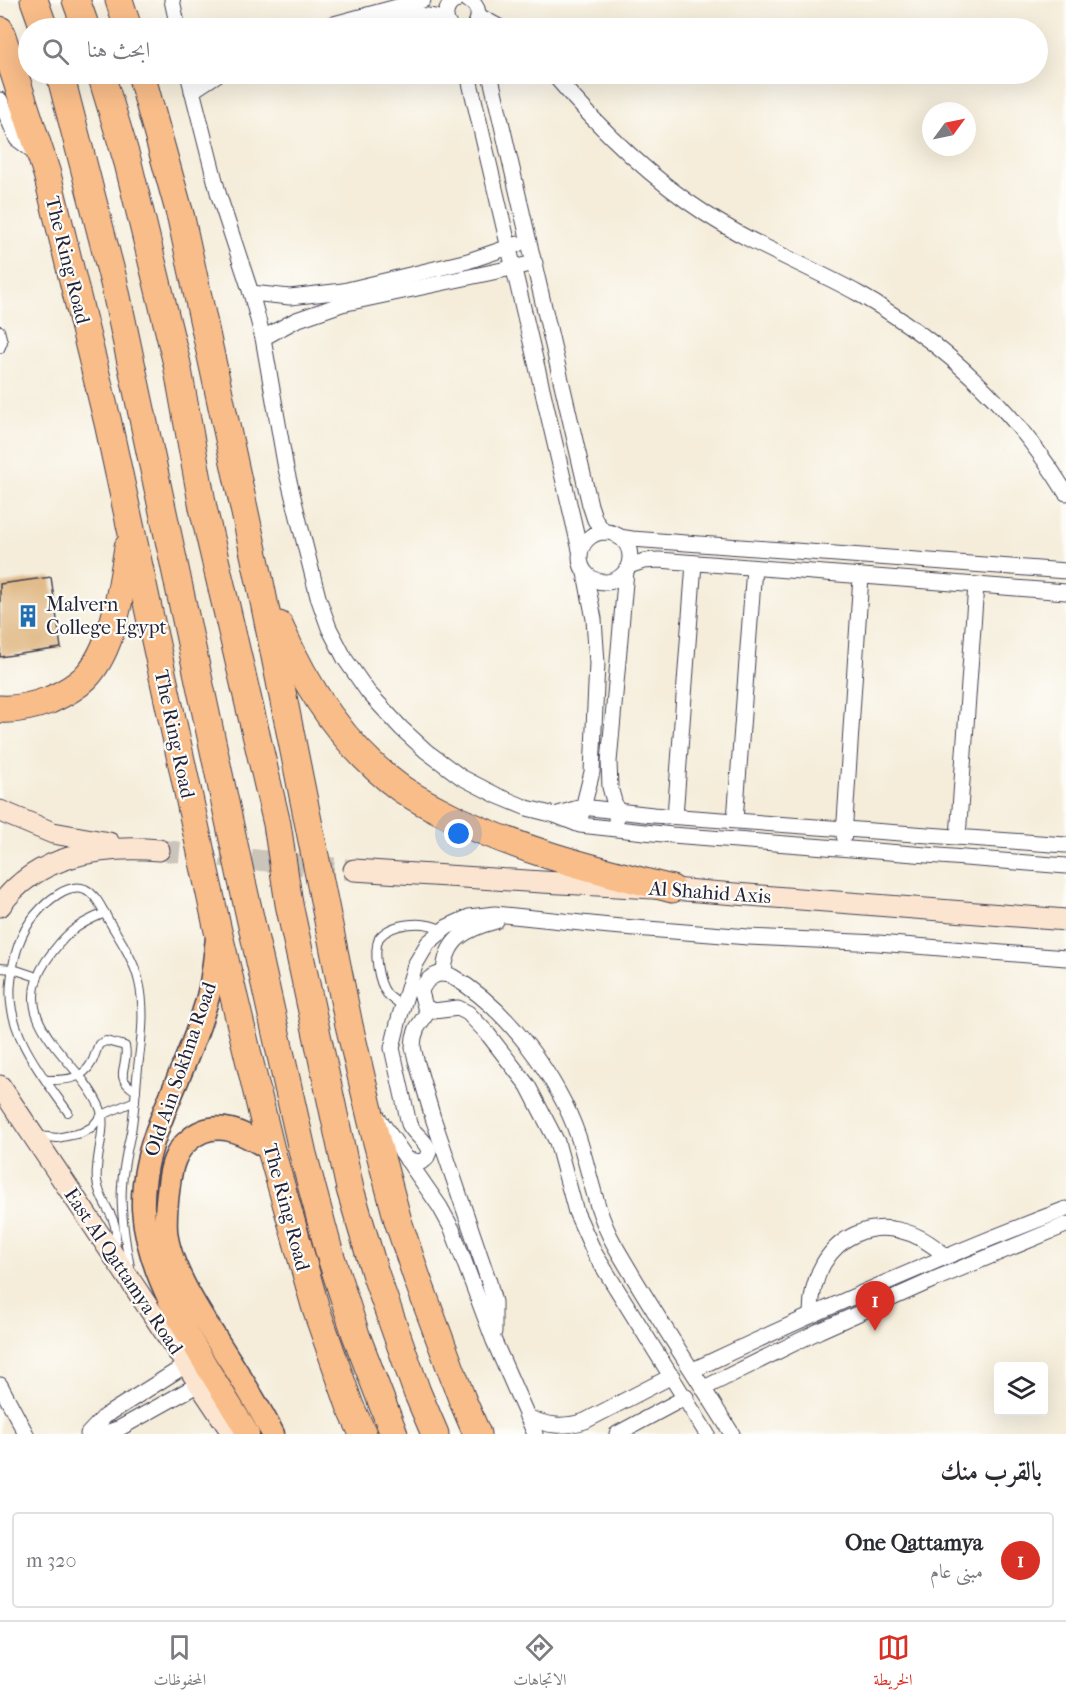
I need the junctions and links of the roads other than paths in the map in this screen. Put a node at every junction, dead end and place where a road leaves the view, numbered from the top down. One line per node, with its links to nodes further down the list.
1 (34, 0): 8 (highway)
2 (76, 0): 9 (highway)
3 (119, 0): 10 (highway)
4 (172, 0): 11 (street)
5 (423, 0): 12 (street)
6 (456, 0): 15 (street)
7 (468, 0): 16 (street)
8 (40, 18)
9 (82, 18)
10 (125, 18)
11 (176, 18)
12 (357, 18)
13 (400, 18): 14 (street)
14 (438, 18)
15 (448, 18)
16 (477, 18)
17 (0, 30): 28 (highway, The Ring Road)
18 (63, 84): 119 (highway, The Ring Road)
19 (104, 84): 120 (highway)
20 (144, 84): 47 (highway)
21 (190, 84): 26 (street)
22 (202, 84): 26 (street)
23 (470, 84): 30 (street)
24 (492, 84): 29 (street)
25 (561, 84): 37 (street)
26 (192, 90): 33 (street)
27 (0, 100): 28 (street)
28 (42, 158): 38 (highway, The Ring Road)
29 (530, 241): 30 (street); 31 (street)
30 (509, 247): 32 (street); 33 (street)
31 (535, 263): 32 (street); 39 (street)
32 (514, 268): 35 (street); 40 (street)
33 (251, 293): 35 (street)
34 (0, 330): 36 (lane)
35 (263, 338): 54 (street)
36 (0, 349)
37 (1066, 494)
38 (130, 531): 50 (highway); 73 (highway, The Ring Road)
39 (612, 534): 40 (street); 42 (street); 44 (street)
40 (580, 550): 45 (street)
41 (694, 563): 42 (street); 43 (street); 55 (street)
42 (627, 568): 45 (street); 53 (street)
43 (754, 568): 46 (street); 56 (street)
44 (1066, 571)
45 (585, 573): 51 (street)
46 (861, 576): 48 (street); 58 (street)
47 (260, 582): 67 (highway); 88 (highway)
48 (976, 585): 49 (street); 60 (street)
49 (1066, 592)
50 (0, 709)
51 (582, 807): 53 (street); 54 (street); 57 (street)
52 (0, 811): 62 (street)
53 (616, 812): 55 (street); 59 (street)
54 (555, 815): 57 (street)
55 (675, 816): 56 (street)
56 (735, 820): 58 (street)
57 (580, 825): 59 (street)
58 (845, 829): 60 (street); 63 (street)
59 (615, 830): 63 (street)
60 (958, 837): 61 (street)
61 (1066, 845)
62 (130, 847): 64 (street); 68 (street)
63 (843, 848): 65 (street)
64 (159, 850)
65 (1066, 866)
66 (354, 870): 67 (street, Al Shahid Axis)
67 (672, 889): 71 (street, Al Shahid Axis)
68 (0, 906)
69 (105, 913): 77 (lane); 79 (lane); 86 (lane)
70 (520, 918): 72 (street); 74 (street); 78 (street)
71 (1066, 920)
72 (442, 930): 81 (street); 81 (lane)
73 (218, 931): 93 (highway, The Ring Road); 116 (main road, Old Ain Sokhna Road)
74 (1060, 957): 76 (street)
75 (0, 968): 77 (lane)
76 (1066, 968)
77 (13, 969): 79 (lane); 84 (lane)
78 (444, 974): 80 (street); 105 (street)
79 (37, 977): 83 (lane)
80 (429, 1010): 82 (street); 106 (street)
81 (401, 1012): 82 (street); 94 (street)
82 (417, 1029): 103 (street)
83 (79, 1076): 84 (lane); 86 (lane); 91 (lane)
84 (46, 1080): 90 (lane)
85 (0, 1086): 89 (street, East Al Qattamya Road)
86 (135, 1091): 87 (lane)
87 (135, 1101): 91 (lane); 101 (lane)
88 (367, 1102): 94 (street); 121 (highway)
89 (7, 1103): 92 (street, East Al Qattamya Road)
90 (68, 1112)
91 (102, 1115): 92 (lane); 99 (lane)
92 (32, 1134): 99 (street, East Al Qattamya Road)
93 (271, 1150): 117 (main road, Old Ain Sokhna Road); 118 (highway, The Ring Road)
94 (407, 1160): 103 (street)
95 (1066, 1209): 96 (street)
96 (1035, 1221): 98 (street); 100 (street)
97 (1066, 1225): 98 (street)
98 (1041, 1235): 108 (street)
99 (114, 1256): 101 (street, East Al Qattamya Road)
100 (945, 1256): 102 (street); 102 (street)
101 (133, 1283): 104 (street, East Al Qattamya Road)
102 (811, 1314): 105 (street)
103 (494, 1341): 111 (street)
104 (186, 1365): 107 (street, East Al Qattamya Road); 113 (street)
105 (693, 1370): 108 (street)
106 (672, 1376): 110 (street); 111 (street)
107 (199, 1384): 114 (street); 115 (street, East Al Qattamya Road)
108 (704, 1388): 125 (street)
109 (1, 1392): 112 (street)
110 (686, 1397): 123 (street); 124 (street)
111 (527, 1417): 122 (street)
112 (26, 1434)
113 (88, 1434)
114 (103, 1434)
115 (233, 1434)
116 (248, 1434)
117 (273, 1434)
118 (361, 1434)
119 (394, 1434)
120 (435, 1434)
121 (477, 1434)
122 (535, 1434)
123 (617, 1434)
124 (707, 1434)
125 (732, 1434)

